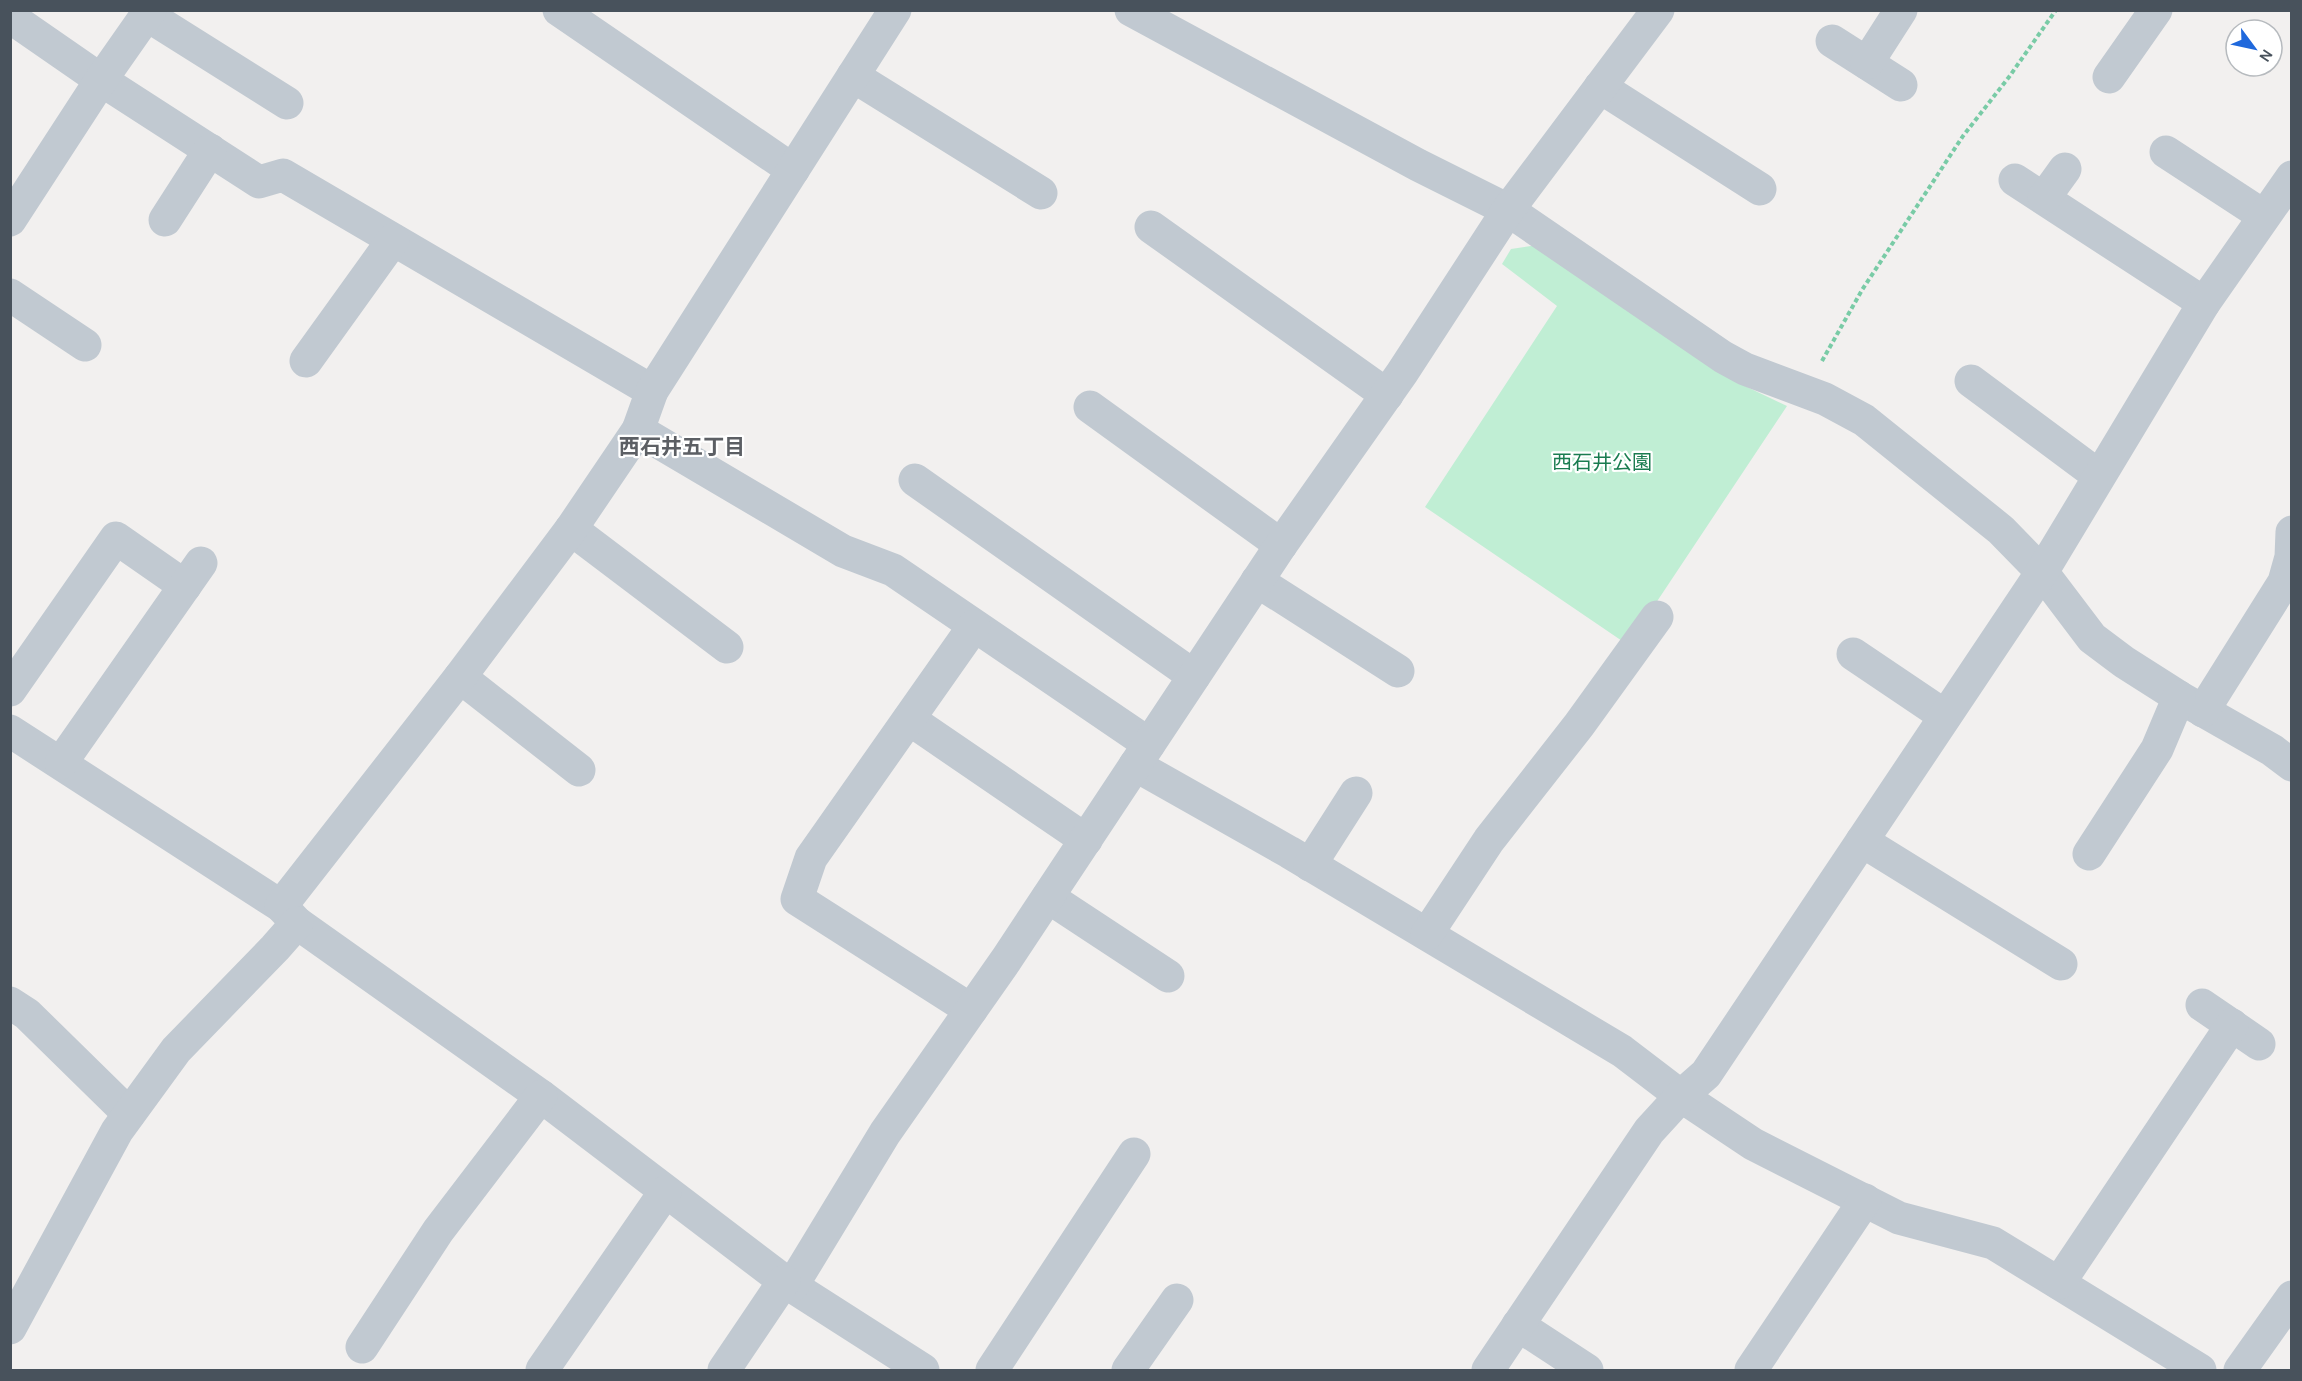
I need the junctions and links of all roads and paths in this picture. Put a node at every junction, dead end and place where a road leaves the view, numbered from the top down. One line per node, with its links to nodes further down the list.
1 (559, 10): 20 (street)
2 (895, 10): 12 (street)
3 (1131, 10): 27 (street)
4 (1658, 10): 16 (street)
5 (1901, 10): 11 (street)
6 (2056, 10): 38 (path)
7 (2156, 10): 13 (street)
8 (149, 13): 14 (street); 17 (street)
9 (10, 17): 14 (street)
10 (1832, 41): 11 (street)
11 (1867, 63): 15 (street)
12 (853, 76): 20 (street); 25 (street)
13 (2109, 77)
14 (101, 80): 18 (street); 29 (street)
15 (1901, 85)
16 (1600, 87): 24 (street); 27 (street)
17 (287, 104)
18 (210, 150): 30 (street); 32 (street)
19 (2166, 152): 28 (street)
20 (793, 170): 39 (street)
21 (2065, 170): 26 (street)
22 (2292, 177): 28 (street)
23 (2015, 180): 26 (street)
24 (1760, 189)
25 (1041, 193)
26 (2044, 198): 34 (street)
27 (1508, 210): 38 (street); 40 (street)
28 (2264, 216): 34 (street)
29 (10, 220)
30 (165, 220)
31 (1150, 227): 40 (street)
32 (393, 240): 36 (street); 39 (street)
33 (10, 296): 35 (street)
34 (2204, 303): 43 (street)
35 (86, 345)
36 (306, 360)
37 (1971, 381): 43 (street)
38 (1804, 390): 48 (street)
39 (652, 391): 42 (street)
40 (1387, 394): 47 (street)
41 (1090, 407): 47 (street)
42 (638, 430): 45 (street); 52 (street)
43 (2099, 477): 48 (street)
44 (915, 480): 56 (street)
45 (571, 529): 53 (street); 57 (street)
46 (2292, 532): 50 (street)
47 (1281, 545): 49 (street)
48 (2042, 572): 59 (street); 60 (street)
49 (1257, 581): 55 (street); 56 (street)
50 (2288, 584): 59 (street)
51 (1657, 617): 74 (street)
52 (974, 626): 61 (street); 63 (street)
53 (727, 647)
54 (1853, 654): 60 (street)
55 (1398, 671)
56 (1194, 676): 63 (street)
57 (460, 677): 66 (street); 73 (street)
58 (10, 690): 64 (street)
59 (2191, 704): 65 (street); 70 (street)
60 (1945, 716): 69 (street)
61 (909, 719): 68 (street); 79 (street)
62 (10, 731): 64 (street)
63 (1142, 755): 68 (street); 71 (street)
64 (61, 763): 73 (street)
65 (2292, 765)
66 (579, 770)
67 (1356, 793): 71 (street)
68 (1086, 840): 72 (street)
69 (1862, 841): 75 (street); 83 (street)
70 (2089, 854)
71 (1310, 865): 74 (street)
72 (1048, 897): 76 (street); 79 (street)
73 (289, 914): 82 (street); 84 (street)
74 (1427, 934): 83 (street)
75 (2061, 964)
76 (1168, 976)
77 (10, 1003): 84 (street)
78 (2202, 1005): 80 (street)
79 (971, 1010): 89 (street)
80 (2232, 1025): 81 (street); 88 (street)
81 (2259, 1044)
82 (541, 1096): 86 (street); 94 (street)
83 (1681, 1096): 87 (street); 92 (street)
84 (129, 1114): 93 (street)
85 (1134, 1154): 98 (street)
86 (664, 1191): 89 (street); 95 (street)
87 (1865, 1200): 88 (street); 102 (street)
88 (2059, 1283): 103 (street)
89 (788, 1284): 96 (street); 97 (street)
90 (2292, 1297): 104 (street)
91 (1177, 1300): 99 (street)
92 (1518, 1325): 100 (street); 101 (street)
93 (10, 1328)
94 (362, 1347)
95 (542, 1371)
96 (724, 1371)
97 (923, 1371)
98 (992, 1371)
99 (1128, 1371)
100 (1488, 1371)
101 (1587, 1371)
102 (1751, 1371)
103 (2200, 1371)
104 (2240, 1371)

